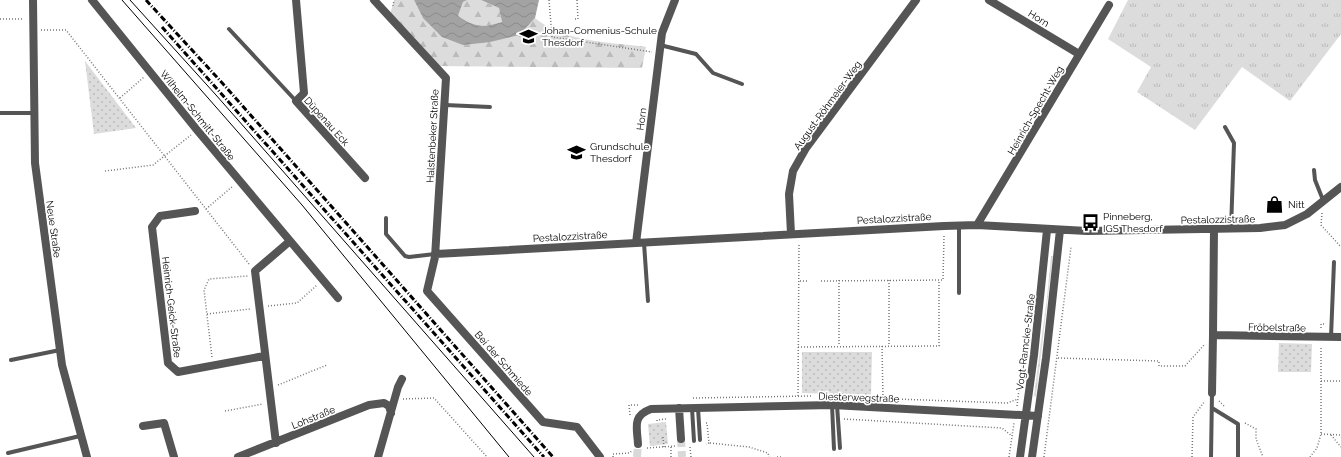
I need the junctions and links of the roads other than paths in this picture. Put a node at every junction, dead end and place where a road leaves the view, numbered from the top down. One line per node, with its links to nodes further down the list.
1 (33, 0): 17 (street, Neue Straße)
2 (92, 0): 32 (street, Wilhelm-Schmitt-Straße)
3 (296, 0): 13 (street, Düpenau Eck)
4 (374, 0): 14 (street, Halstenbeker Straße)
5 (916, 0): 31 (street, August-Röhmeier-Weg)
6 (989, 0): 11 (street, Horn)
7 (673, 1): 10 (street, Horn)
8 (1109, 5): 11 (street, Heinrich-Specht-Weg)
9 (229, 29): 13 (lane)
10 (659, 49): 12 (lane); 33 (street, Horn)
11 (1079, 54): 26 (street, Heinrich-Specht-Weg)
12 (742, 84)
13 (296, 101): 20 (street, Düpenau Eck)
14 (444, 105): 15 (lane); 34 (street, Halstenbeker Straße)
15 (490, 107)
16 (0, 113): 17 (lane)
17 (34, 113): 42 (street, Neue Straße)
18 (1225, 127): 28 (lane)
19 (1314, 170): 22 (lane)
20 (365, 178)
21 (1341, 187): 22 (street, Pestalozzistraße)
22 (1324, 201): 28 (street, Pestalozzistraße)
23 (195, 211): 43 (street, Heinrich-Geick-Straße)
24 (386, 218): 34 (lane)
25 (959, 225): 26 (street, Pestalozzistraße); 31 (street, Pestalozzistraße); 36 (lane)
26 (977, 225): 29 (street, Pestalozzistraße)
27 (1214, 229): 28 (street, Pestalozzistraße); 30 (street, Pestalozzistraße); 39 (street)
28 (1230, 229)
29 (1047, 230): 30 (street, Pestalozzistraße); 52 (street, Vogt-Ramcke-Straße)
30 (1060, 230): 53 (street)
31 (795, 234): 33 (street, Pestalozzistraße)
32 (290, 241): 37 (street, Wilhelm-Schmitt-Straße); 43 (street)
33 (640, 243): 34 (street, Pestalozzistraße); 38 (lane)
34 (436, 254): 68 (street, Bei der Schmiede)
35 (1334, 262): 40 (lane)
36 (959, 293)
37 (338, 298)
38 (648, 301)
39 (1213, 335): 40 (street, Fröbelstraße); 46 (street)
40 (1332, 338): 41 (street, Fröbelstraße)
41 (1341, 338)
42 (60, 350): 44 (lane); 55 (street, Neue Straße)
43 (264, 356): 58 (street)
44 (11, 360)
45 (402, 379): 51 (street)
46 (1212, 393): 50 (lane)
47 (835, 405): 49 (street, Diesterwegstraße); 52 (street, Diesterwegstraße); 61 (lane); 62 (lane)
48 (679, 408): 49 (street, Diesterwegstraße); 59 (street); 60 (street, Diesterwegstraße)
49 (695, 408): 56 (lane); 57 (lane)
50 (1212, 408): 71 (lane); 72 (lane)
51 (391, 413): 58 (street, Lohstraße); 67 (street)
52 (1026, 415): 53 (street, Diesterwegstraße); 69 (street, Vogt-Ramcke-Straße)
53 (1038, 416): 70 (street)
54 (143, 426): 65 (street)
55 (80, 436): 63 (lane); 64 (street, Neue Straße)
56 (694, 441)
57 (701, 442)
58 (276, 443): 66 (street, Lohstraße)
59 (679, 443)
60 (637, 447)
61 (840, 448)
62 (834, 449)
63 (8, 453)
64 (87, 457)
65 (174, 457)
66 (238, 457)
67 (378, 457)
68 (600, 457)
69 (1020, 457)
70 (1032, 457)
71 (1211, 457)
72 (1238, 457)

